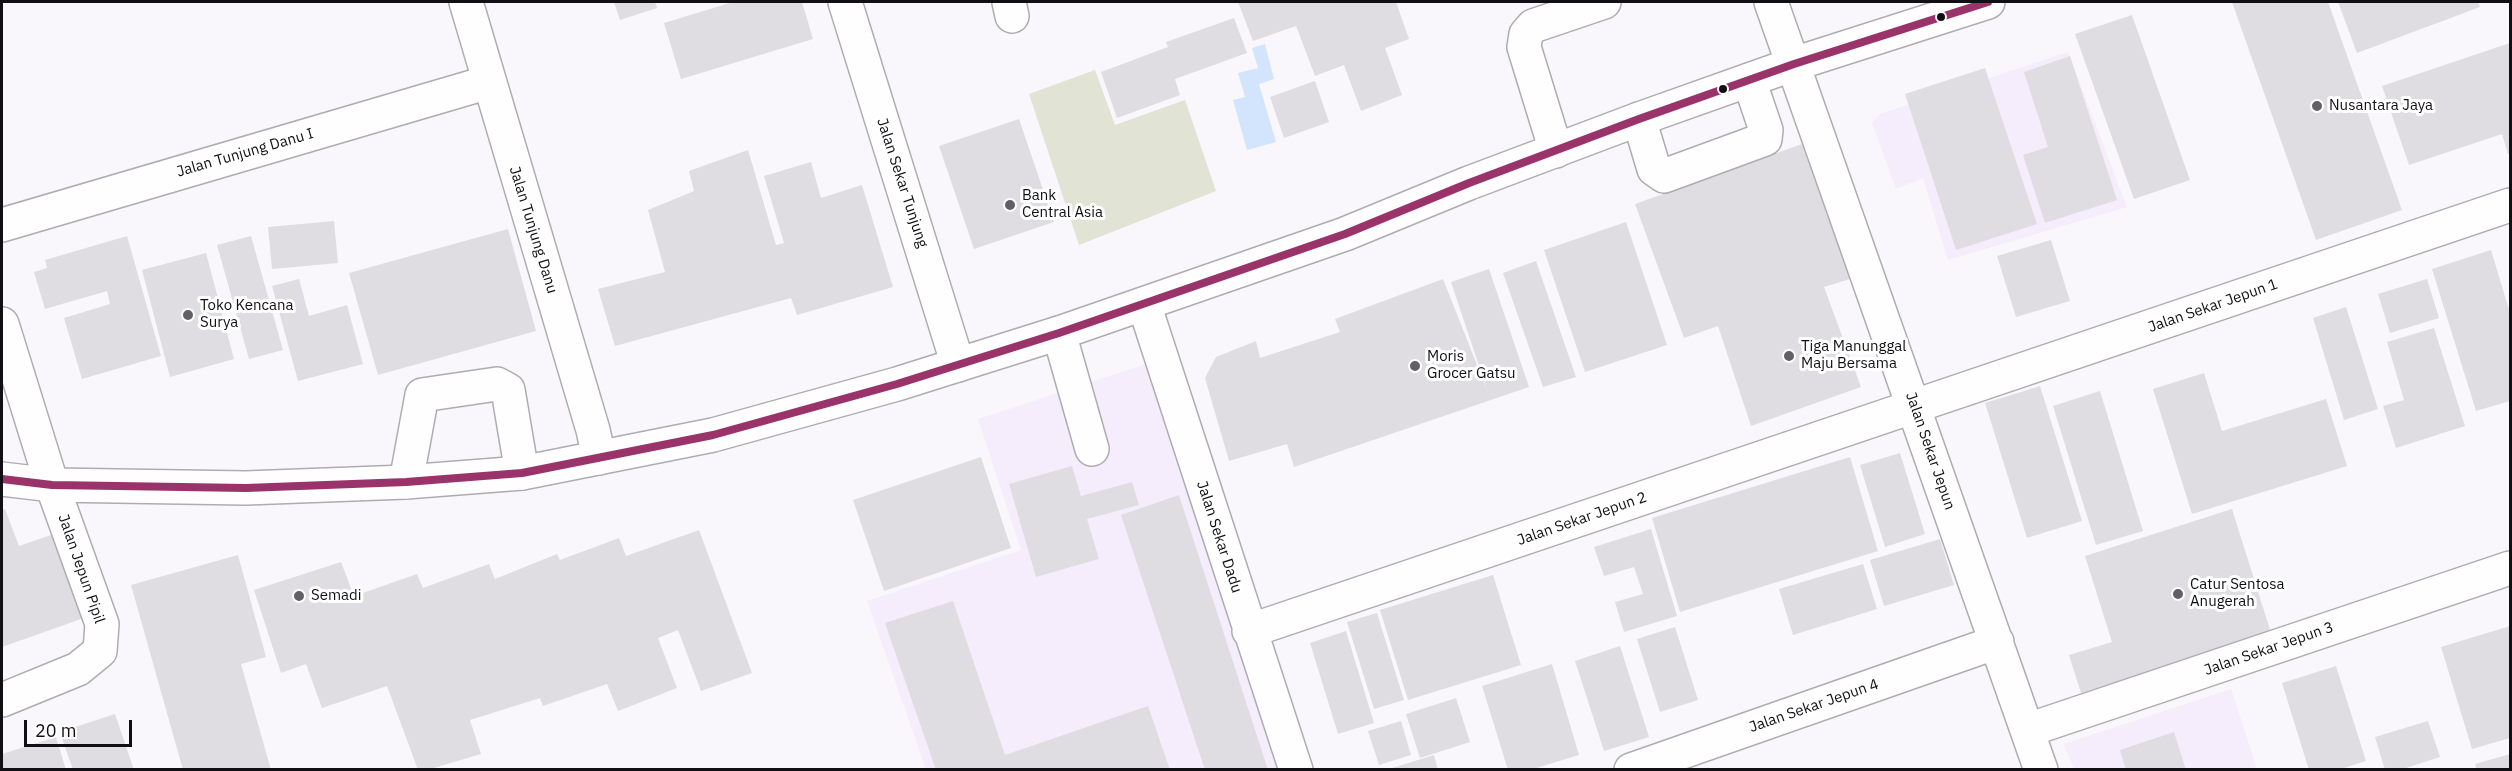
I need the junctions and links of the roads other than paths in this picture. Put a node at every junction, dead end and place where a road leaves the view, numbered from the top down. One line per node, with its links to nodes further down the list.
1 (465, 2): 8 (main road, Jalan Tunjung Danu)
2 (845, 2): 16 (main road, Jalan Sekar Tunjung)
3 (1604, 2): 10 (main road)
4 (1771, 2): 6 (main road, Jalan Sekar Jepun)
5 (1989, 2): 6 (main road)
6 (1794, 64): 7 (main road); 17 (main road, Jalan Sekar Jepun)
7 (1749, 80): 9 (main road); 9 (main road)
8 (489, 82): 12 (main road, Jalan Tunjung Danu I); 19 (main road, Jalan Tunjung Danu)
9 (1639, 119): 10 (main road)
10 (1556, 151): 13 (main road)
11 (2511, 205): 17 (main road, Jalan Sekar Jepun 1)
12 (2, 225)
13 (1144, 304): 15 (main road); 25 (main road, Jalan Sekar Dadu)
14 (2, 324): 23 (main road, Jalan Jepun Pipil)
15 (1059, 333): 16 (main road); 18 (main road)
16 (958, 365): 19 (main road)
17 (1915, 407): 25 (main road, Jalan Sekar Jepun 2); 26 (main road, Jalan Sekar Jepun)
18 (1092, 449)
19 (599, 459): 20 (main road)
20 (522, 473): 22 (main road); 22 (main road)
21 (2, 480): 23 (main road)
22 (406, 482): 23 (main road)
23 (52, 485): 27 (main road, Jalan Jepun Pipil)
24 (2511, 568): 28 (main road, Jalan Sekar Jepun 3)
25 (1249, 631): 29 (main road, Jalan Sekar Dadu)
26 (1997, 642): 28 (main road, Jalan Sekar Jepun); 30 (main road, Jalan Sekar Jepun 4)
27 (2, 700)
28 (2028, 730): 31 (main road, Jalan Sekar Jepun)
29 (1296, 770)
30 (1631, 770)
31 (2041, 770)

